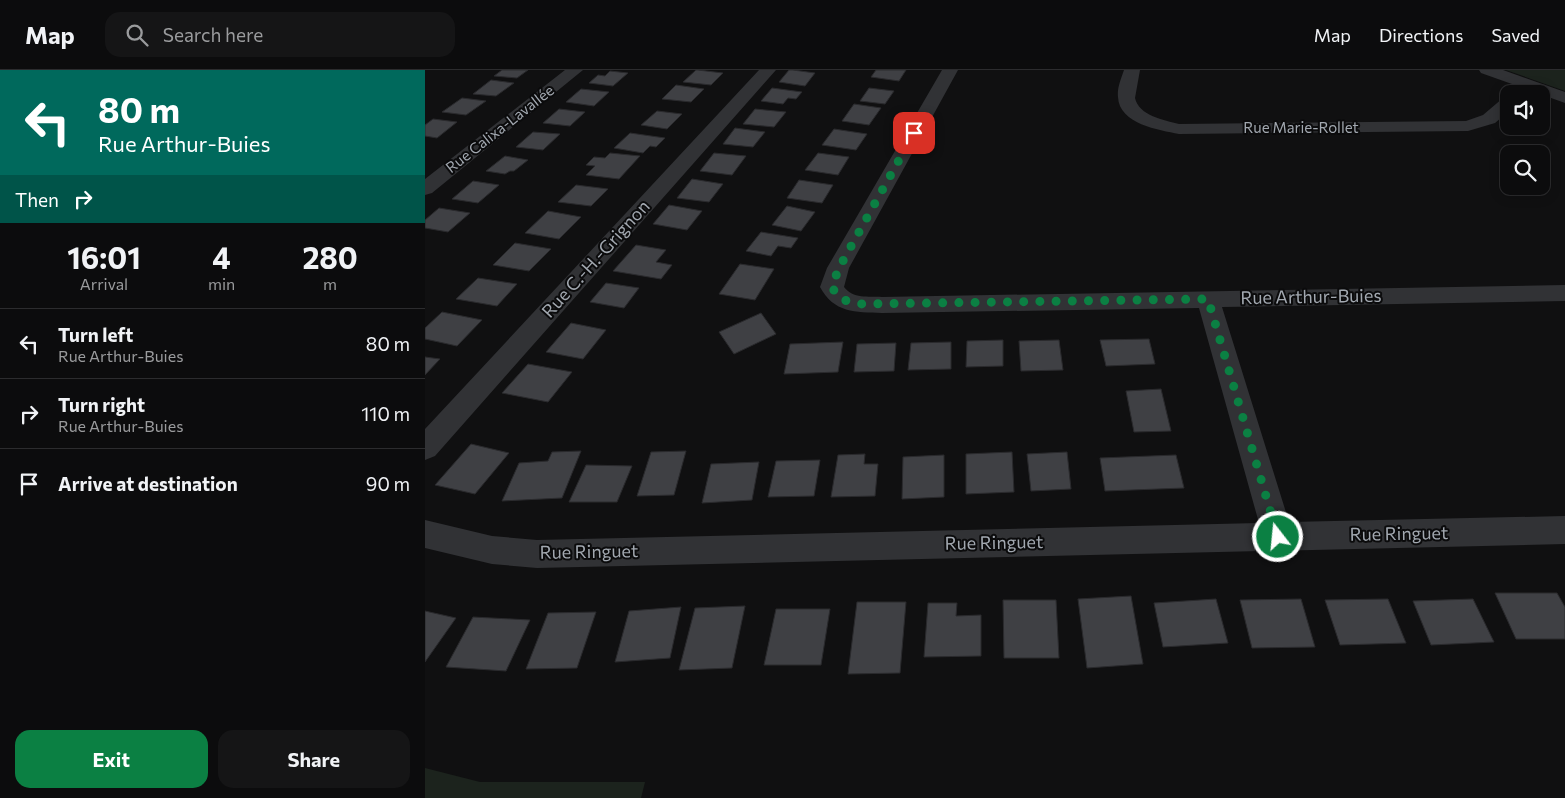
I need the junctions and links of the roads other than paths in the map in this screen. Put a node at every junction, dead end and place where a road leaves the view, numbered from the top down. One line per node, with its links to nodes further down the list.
1 (575, 70): 10 (street, Rue Calixa-Lavallée)
2 (768, 70): 13 (street, Rue C.-H.-Grignon)
3 (950, 70): 12 (street, Rue Arthur-Buies)
4 (1132, 70): 9 (street, Rue Marie-Rollet)
5 (1487, 70): 6 (street)
6 (1515, 85)
7 (1550, 95): 8 (street)
8 (1565, 98)
9 (1500, 109)
10 (425, 189)
11 (1565, 293): 12 (street, Rue Arthur-Buies)
12 (1208, 299): 16 (street)
13 (425, 448)
14 (1565, 530): 16 (street, Rue Ringuet)
15 (425, 534): 16 (street, Rue Ringuet)
16 (1278, 537)

